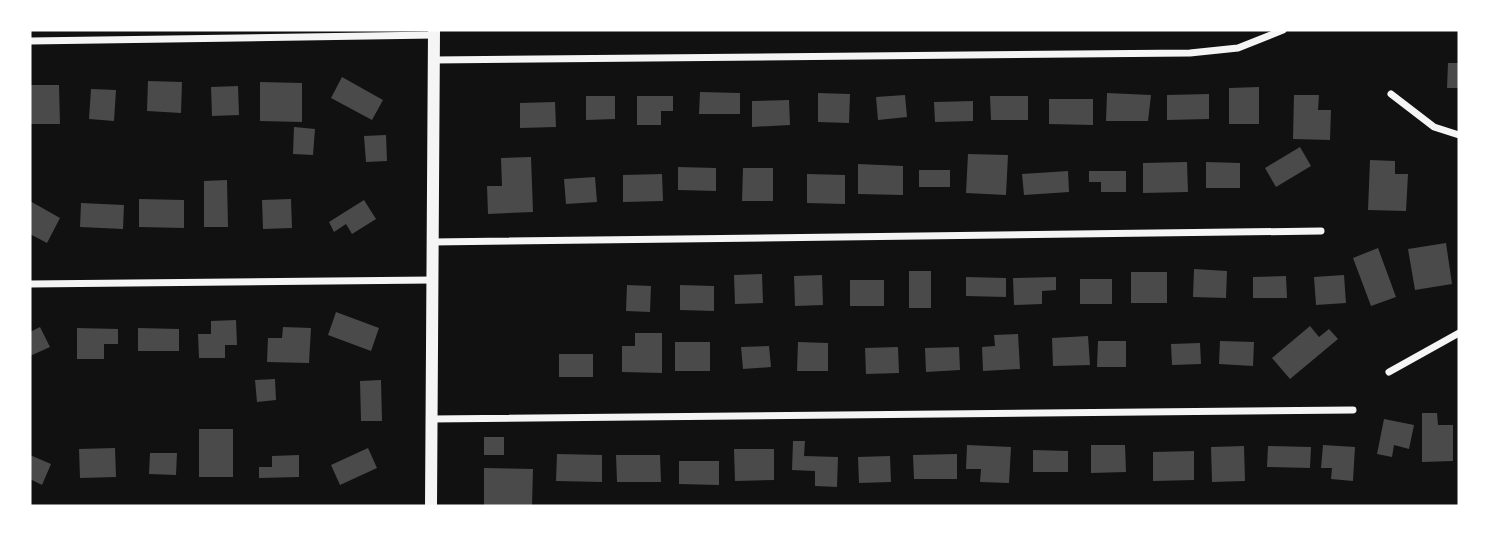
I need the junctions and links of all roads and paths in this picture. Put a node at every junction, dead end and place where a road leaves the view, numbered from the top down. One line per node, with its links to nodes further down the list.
1 (1283, 30): 4 (street)
2 (434, 32): 3 (street); 4 (street)
3 (30, 41)
4 (434, 60): 8 (street)
5 (1391, 94): 6 (street)
6 (1459, 135)
7 (1321, 231): 8 (street)
8 (432, 242): 9 (street)
9 (432, 280): 10 (street); 14 (street)
10 (30, 284)
11 (1459, 333): 12 (street)
12 (1389, 372)
13 (1353, 410): 14 (street)
14 (431, 419): 15 (street)
15 (431, 506)

